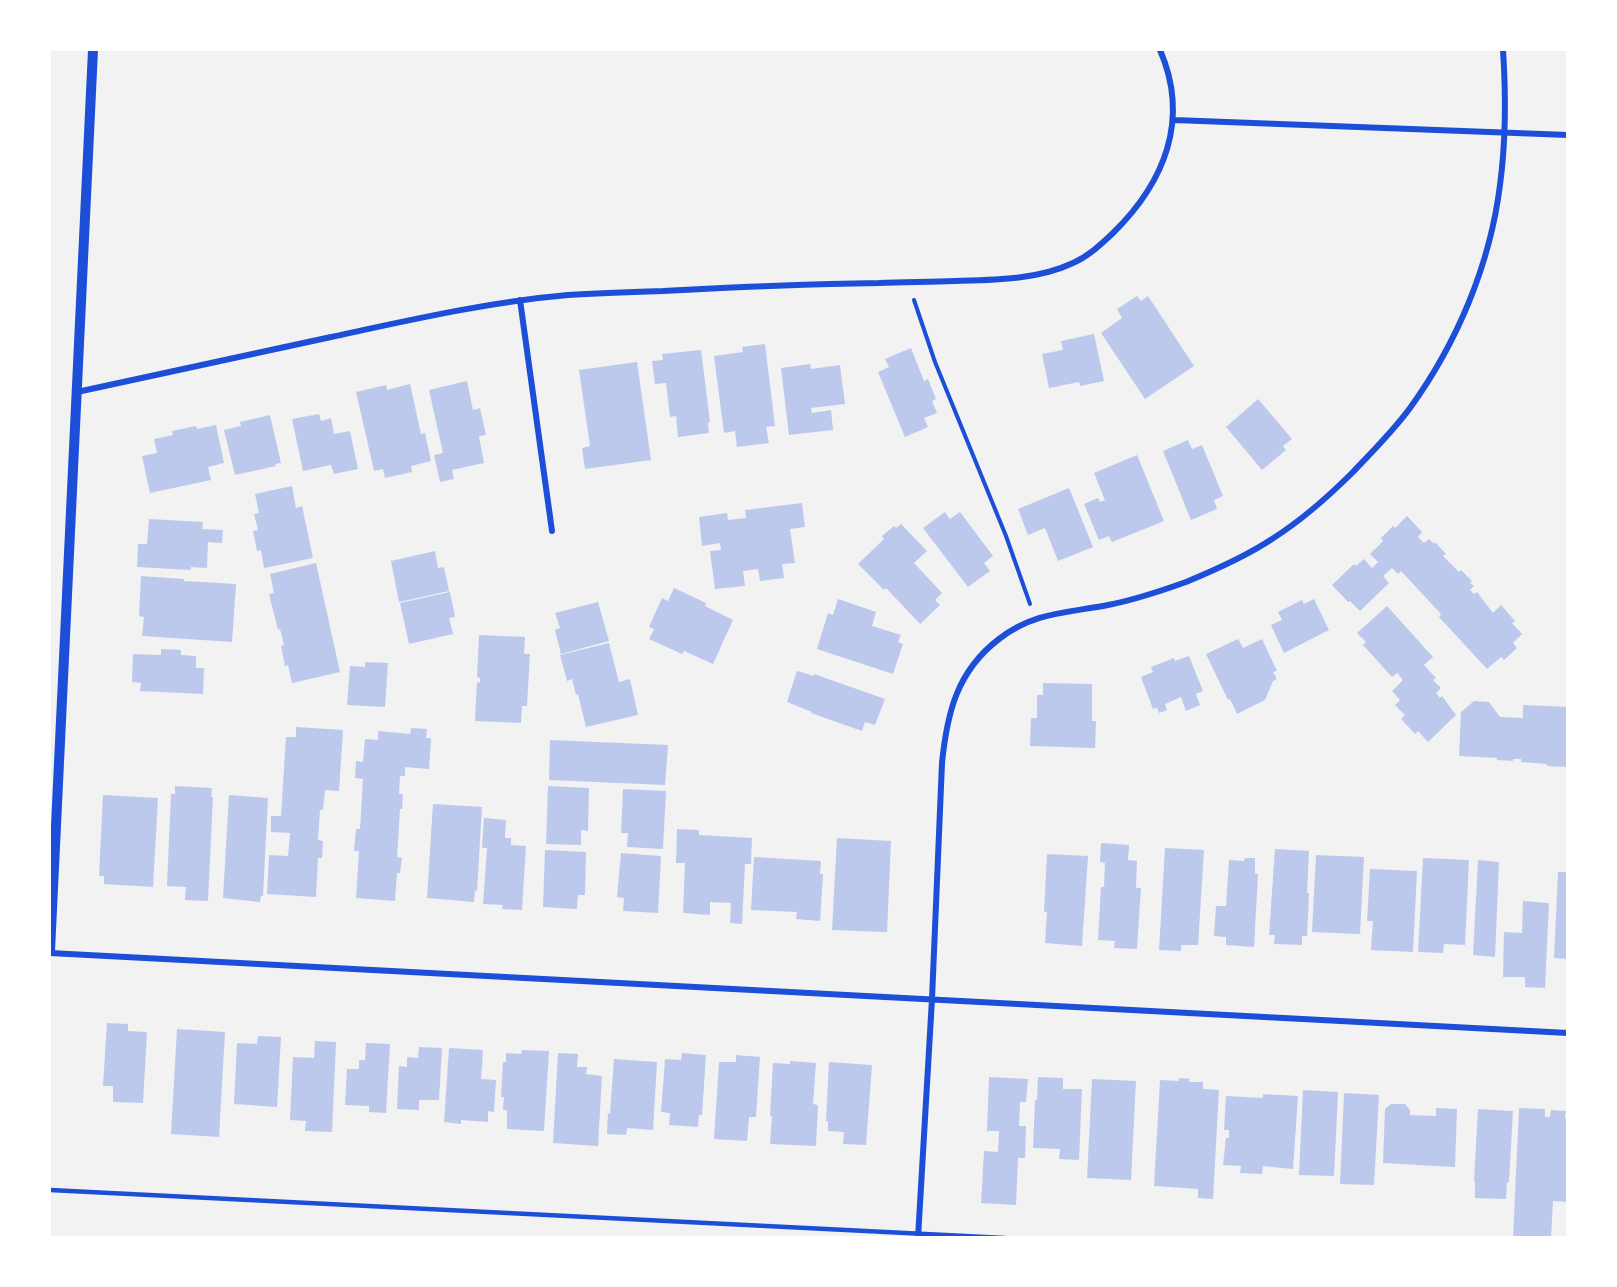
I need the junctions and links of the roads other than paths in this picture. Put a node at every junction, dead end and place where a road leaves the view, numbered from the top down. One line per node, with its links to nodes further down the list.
1 (93, 50): 8 (street)
2 (1160, 50): 4 (street)
3 (1503, 50): 5 (street)
4 (1174, 120): 5 (street); 7 (street)
5 (1505, 132): 6 (street); 11 (street)
6 (1568, 135)
7 (520, 300): 8 (street); 9 (street)
8 (76, 392): 10 (street)
9 (552, 531)
10 (50, 952): 11 (street)
11 (932, 999): 12 (street); 14 (street)
12 (1568, 1032)
13 (50, 1190): 14 (lane)
14 (918, 1235): 15 (lane)
15 (1005, 1238)

